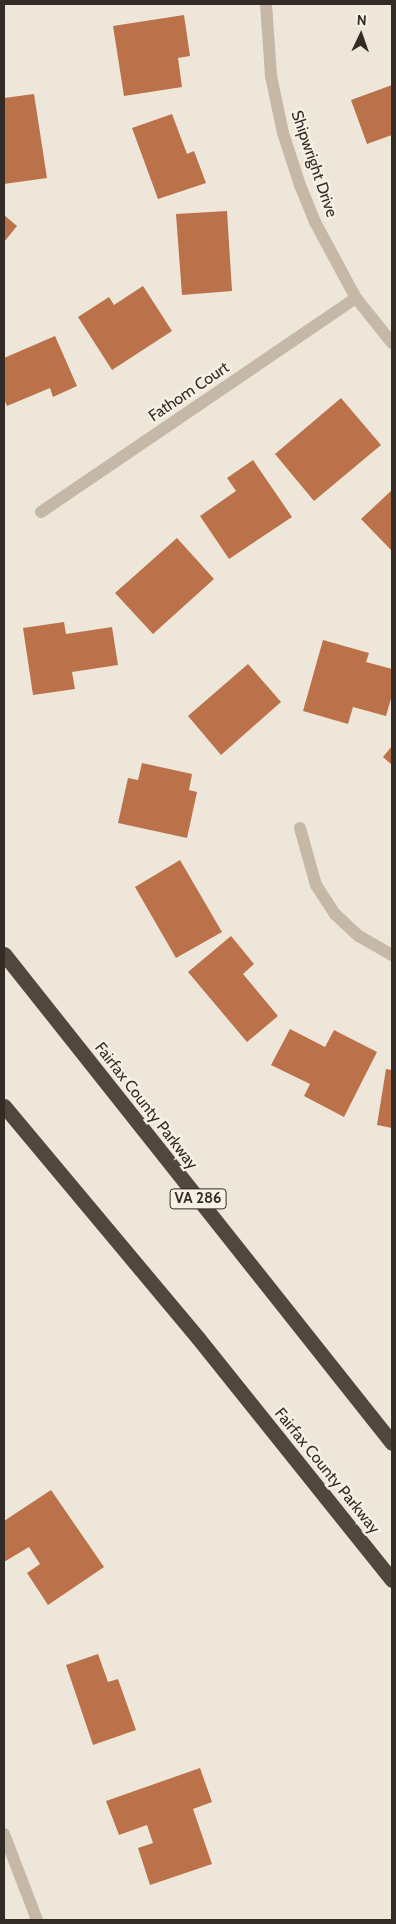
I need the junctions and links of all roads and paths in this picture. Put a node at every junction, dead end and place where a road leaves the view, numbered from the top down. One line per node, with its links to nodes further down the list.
1 (266, 4): 2 (street, Shipwright Drive)
2 (356, 298): 3 (street, Shipwright Drive); 4 (street, Fathom Court)
3 (392, 342)
4 (41, 512)
5 (300, 828): 7 (street)
6 (4, 954): 9 (highway, Fairfax County Parkway / VA 286)
7 (392, 955)
8 (4, 1106): 10 (highway, Fairfax County Parkway)
9 (392, 1443)
10 (392, 1580)
11 (4, 1834): 12 (street)
12 (37, 1920)

